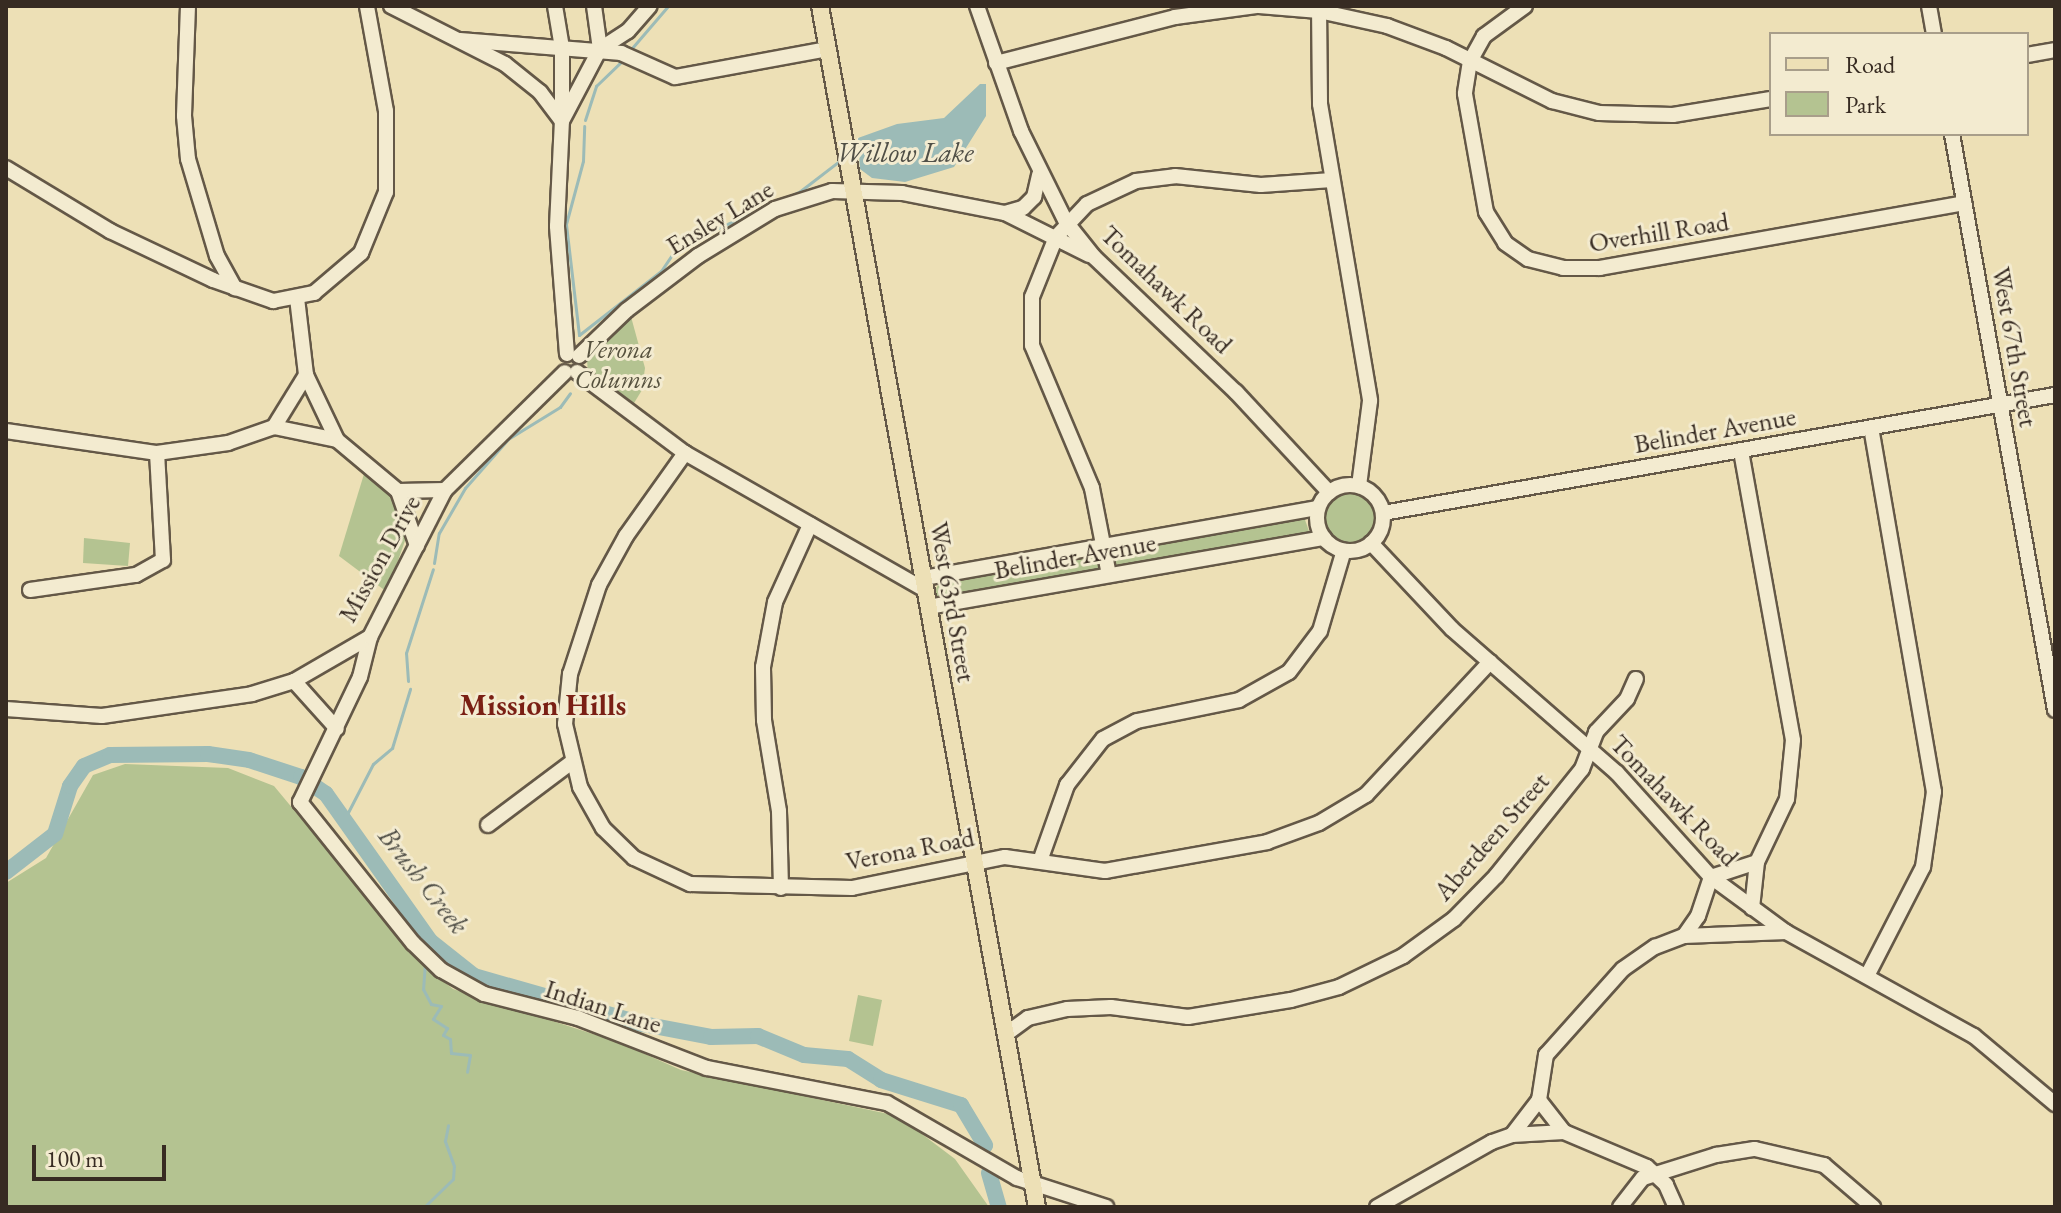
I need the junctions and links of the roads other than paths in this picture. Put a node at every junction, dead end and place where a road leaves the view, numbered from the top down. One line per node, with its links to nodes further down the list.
1 (188, 6): 33 (street)
2 (367, 6): 37 (street)
3 (391, 6): 14 (street)
4 (555, 6): 15 (street)
5 (594, 6): 16 (street)
6 (650, 6): 16 (street)
7 (820, 6): 17 (main road, West 63rd Street)
8 (977, 6): 21 (street, Tomahawk Road)
9 (1258, 6): 12 (street); 21 (street)
10 (1525, 6): 20 (street)
11 (1929, 6): 13 (street)
12 (1319, 9): 20 (street); 27 (street)
13 (1934, 32)
14 (460, 40): 15 (street); 23 (street)
15 (562, 48): 16 (street); 23 (street)
16 (600, 49): 17 (street); 23 (street)
17 (827, 49): 28 (main road, West 63rd Street)
18 (2055, 50): 19 (street)
19 (2029, 55)
20 (1470, 61): 22 (street); 29 (street, Overhill Road)
21 (996, 63): 26 (street, Tomahawk Road)
22 (1769, 99)
23 (562, 121): 38 (street)
24 (1952, 136): 29 (street, West 67th Street)
25 (6, 168): 35 (street)
26 (1039, 175): 30 (street); 31 (street, Tomahawk Road)
27 (1332, 180): 31 (street); 50 (street)
28 (854, 192): 30 (street, Ensley Lane); 38 (street, Ensley Lane); 64 (main road, West 63rd Street)
29 (1964, 203): 42 (street, West 67th Street)
30 (1005, 213): 32 (street, Ensley Lane)
31 (1066, 222): 32 (street); 34 (street, Tomahawk Road)
32 (1056, 237): 34 (street, Ensley Lane); 60 (street)
33 (217, 256): 35 (street); 36 (street)
34 (1094, 257): 53 (street, Tomahawk Road)
35 (201, 275): 36 (street)
36 (235, 288): 37 (street)
37 (297, 298): 40 (street)
38 (573, 355): 39 (street)
39 (571, 372): 49 (street); 51 (street, Mission Drive)
40 (306, 375): 43 (street); 46 (street)
41 (2055, 395): 42 (street, Belinder Avenue)
42 (2000, 405): 44 (street, Belinder Avenue); 70 (street, West 67th Street)
43 (274, 427): 46 (street); 48 (street)
44 (1871, 428): 47 (street, Belinder Avenue); 83 (street)
45 (6, 431): 48 (street)
46 (337, 440): 52 (street)
47 (1741, 451): 55 (street, Belinder Avenue); 77 (street)
48 (157, 453): 63 (street)
49 (685, 453): 56 (street); 73 (street, Verona Road)
50 (1359, 486): 53 (street); 55 (street)
51 (445, 490): 52 (street); 59 (street, Mission Drive)
52 (398, 491): 59 (street)
53 (1329, 492): 54 (street)
54 (1318, 508): 57 (street); 60 (street)
55 (1383, 513): 58 (street)
56 (810, 525): 64 (street); 79 (street)
57 (1324, 538): 61 (street); 62 (street, Belinder Avenue)
58 (1371, 543): 61 (street); 66 (street, Tomahawk Road)
59 (417, 546): 65 (street, Mission Drive)
60 (1105, 548): 62 (street); 64 (street)
61 (1344, 550): 76 (street)
62 (1109, 575): 64 (street, Belinder Avenue)
63 (30, 590)
64 (926, 592): 75 (main road, West 63rd Street)
65 (370, 637): 68 (street, Mission Drive); 71 (street, Indian Lane)
66 (1490, 662): 72 (street, Tomahawk Road); 76 (street, Verona Road)
67 (1636, 679): 72 (street, Aberdeen Street)
68 (294, 681): 69 (street, Mission Drive); 71 (street)
69 (6, 709)
70 (2055, 710)
71 (337, 729): 92 (street, Indian Lane)
72 (1590, 749): 78 (street, Tomahawk Road); 85 (street, Aberdeen Street)
73 (572, 762): 74 (street); 79 (street, Verona Road)
74 (488, 825)
75 (974, 861): 76 (street, Verona Road); 79 (street, Verona Road); 84 (main road, West 63rd Street)
76 (1040, 861)
77 (1757, 862): 78 (street); 80 (street)
78 (1711, 877): 80 (street, Tomahawk Road); 82 (street)
79 (781, 888)
80 (1752, 908): 81 (street, Tomahawk Road)
81 (1786, 932): 82 (street); 83 (street, Tomahawk Road)
82 (1684, 936): 87 (street)
83 (1867, 976): 88 (street, Tomahawk Road)
84 (1000, 1006): 85 (street); 86 (main road, West 63rd Street)
85 (1028, 1018): 86 (street, Aberdeen Street)
86 (1006, 1034): 92 (main road, West 63rd Street)
87 (1539, 1100): 89 (street); 90 (street)
88 (2055, 1104)
89 (1564, 1132): 90 (street); 91 (street)
90 (1512, 1135): 95 (street)
91 (1655, 1175): 96 (street); 97 (street); 98 (street)
92 (1033, 1180): 93 (main road, West 63rd Street); 94 (street, Indian Lane)
93 (1037, 1207)
94 (1106, 1207)
95 (1377, 1207)
96 (1620, 1207)
97 (1676, 1207)
98 (1873, 1207)

